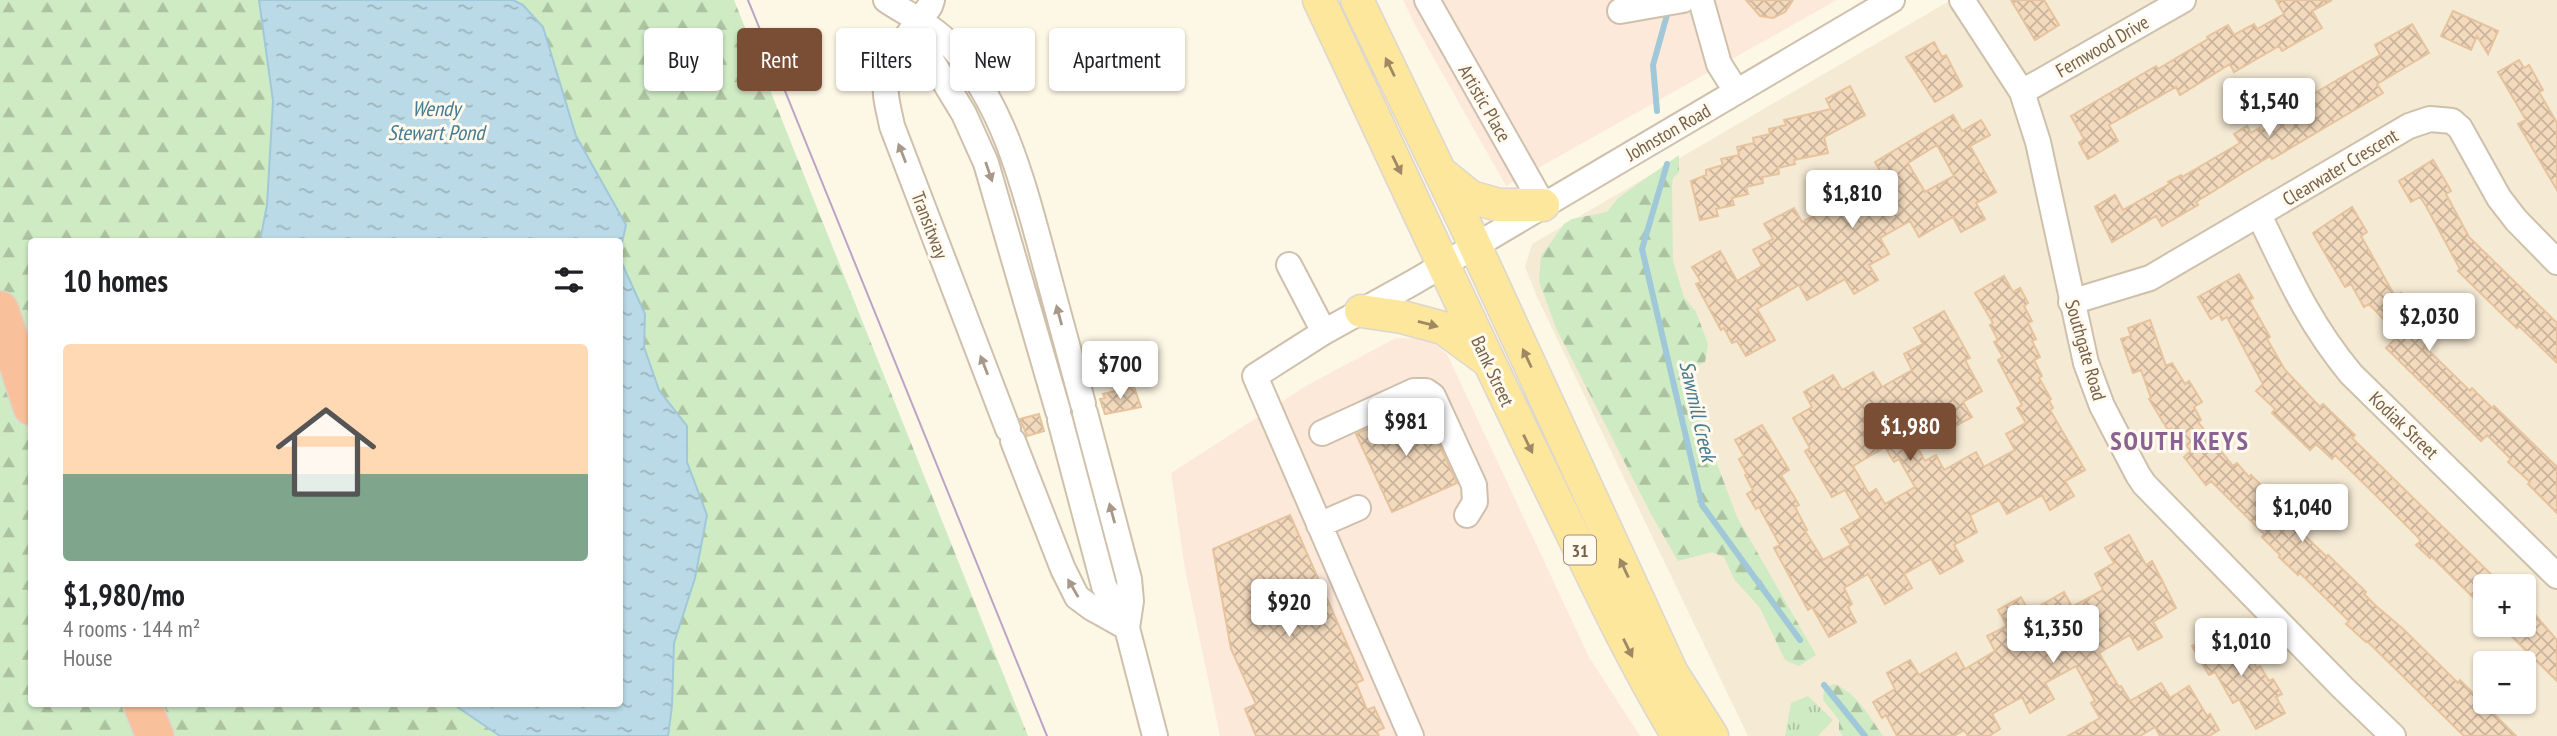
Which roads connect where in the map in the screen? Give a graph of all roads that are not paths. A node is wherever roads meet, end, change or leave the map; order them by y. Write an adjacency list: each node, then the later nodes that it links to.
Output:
1 (886, 0): 11 (street)
2 (932, 0): 11 (street, Transitway)
3 (1319, 0): 19 (main road, Bank Street / 31, one-way to 19)
4 (1357, 0): 14 (main road, Bank Street / 31, one-way to 4)
5 (1427, 0): 15 (street, Artistic Place)
6 (1688, 0): 10 (street); 12 (street)
7 (1962, 0): 13 (street, Southgate Road)
8 (2183, 0): 13 (street, Fernwood Drive)
9 (1880, 3): 12 (street, Johnston Road)
10 (1620, 11)
11 (918, 22): 32 (street, one-way to 32); 32 (street, one-way to 11); 32 (street, Transitway, one-way to 11)
12 (1736, 91): 15 (street, Johnston Road)
13 (2022, 92): 21 (street, Southgate Road)
14 (1441, 173): 15 (main road); 17 (main road, Bank Street / 31)
15 (1543, 205): 17 (street, Johnston Road)
16 (2259, 215): 18 (street, Clearwater Crescent); 21 (street, Clearwater Crescent); 31 (street, Kodiak Street)
17 (1475, 246): 19 (street, Johnston Road); 38 (main road, Bank Street / 31, one-way to 17)
18 (2557, 262)
19 (1445, 264): 23 (street, Johnston Road); 25 (main road, Bank Street / 31)
20 (1290, 265): 24 (street)
21 (2071, 302): 39 (street, Southgate Road)
22 (0, 310): 26 (highway)
23 (1361, 311): 24 (street, Johnston Road); 25 (main road, one-way to 25)
24 (1324, 332): 30 (street, Johnston Road)
25 (1488, 361): 37 (main road, Bank Street / 31, one-way to 37)
26 (28, 395)
27 (1322, 433): 29 (street)
28 (1358, 508): 30 (street)
29 (1467, 515)
30 (1319, 525): 36 (street)
31 (2557, 576)
32 (1127, 628): 35 (street)
33 (143, 707): 34 (highway)
34 (156, 736)
35 (1155, 736)
36 (1411, 736)
37 (1678, 736)
38 (1712, 736)
39 (2393, 736)

